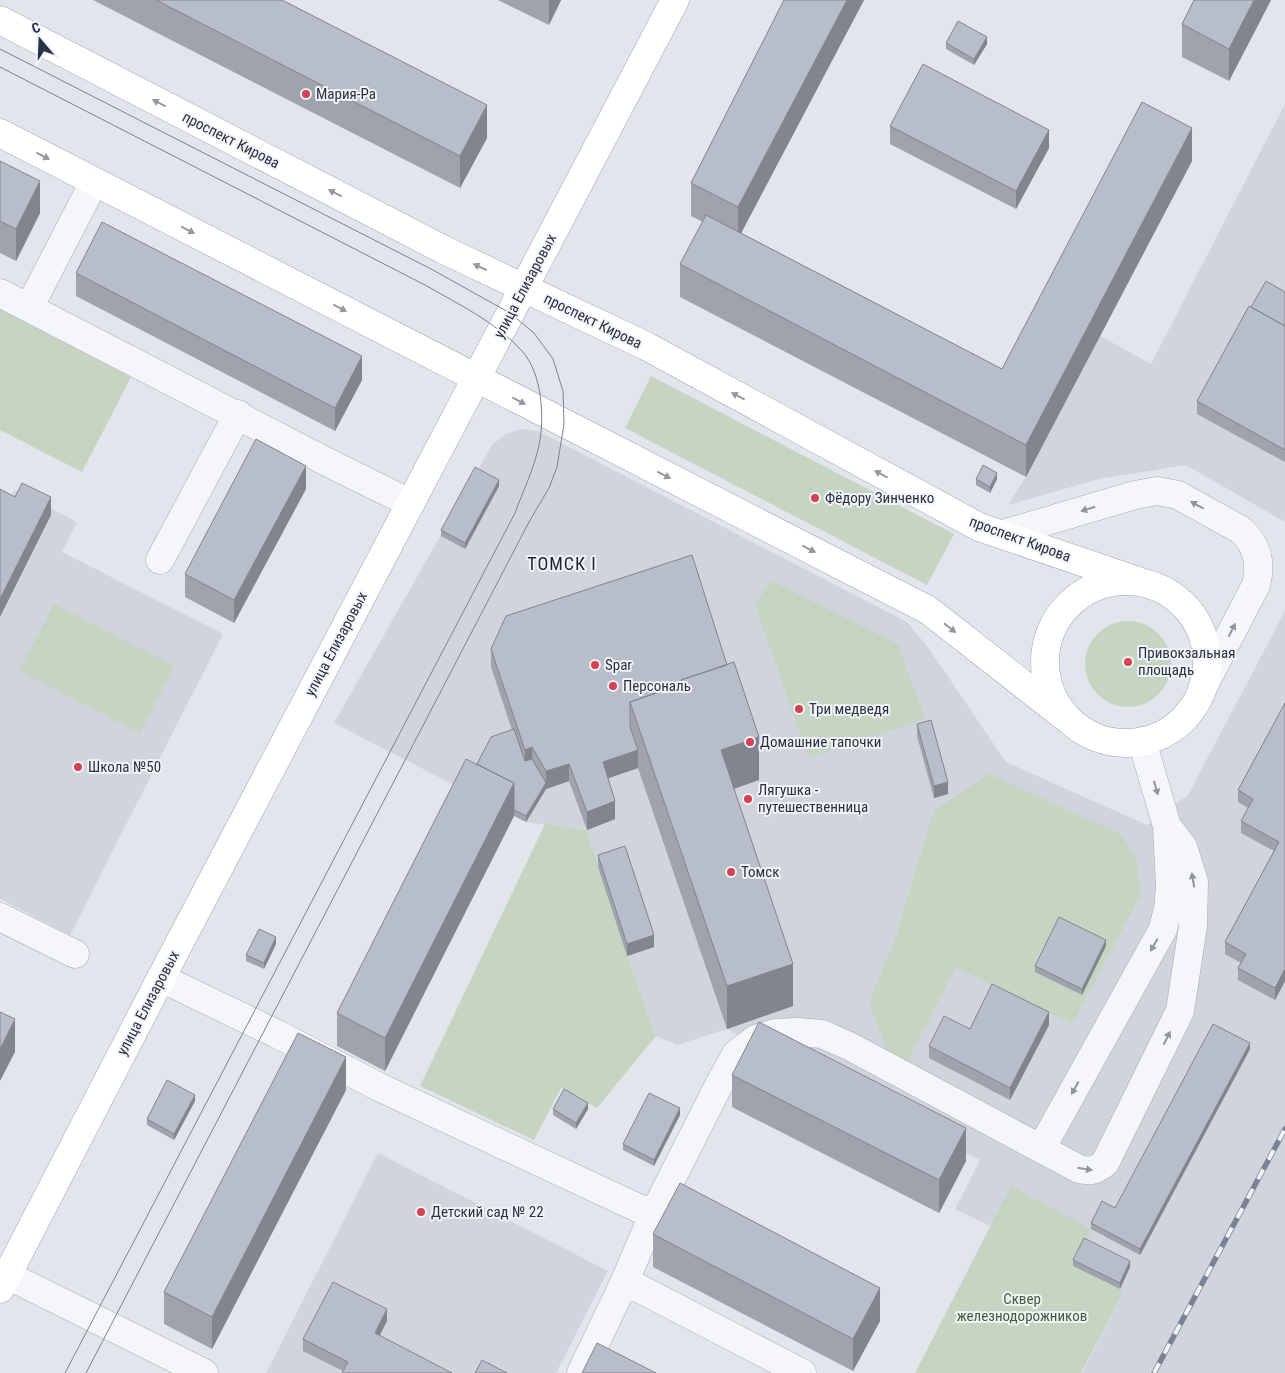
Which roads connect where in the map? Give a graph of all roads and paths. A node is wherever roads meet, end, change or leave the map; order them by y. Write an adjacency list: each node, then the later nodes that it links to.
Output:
1 (675, 0): 5 (main road, улица Елизаровых)
2 (0, 20): 5 (main road, проспект Кирова, one-way to 2)
3 (0, 133): 4 (main road, one-way to 4)
4 (94, 182): 7 (street); 8 (main road, one-way to 8)
5 (524, 287): 8 (main road, улица Елизаровых); 11 (main road, проспект Кирова, one-way to 5)
6 (0, 293): 7 (street)
7 (29, 308): 9 (street)
8 (476, 378): 10 (main road, улица Елизаровых); 15 (main road, one-way to 15)
9 (238, 414): 10 (street); 12 (street)
10 (410, 503): 20 (main road, улица Елизаровых)
11 (1003, 534): 13 (main road, проспект Кирова); 14 (street, one-way to 11)
12 (160, 560)
13 (1138, 581): 14 (main road); 15 (main road)
14 (1202, 689): 16 (main road)
15 (1070, 721): 16 (main road)
16 (1142, 741): 17 (street, one-way to 17)
17 (1166, 826): 21 (street, one-way to 21); 21 (street, one-way to 17)
18 (0, 917): 19 (street)
19 (75, 954)
20 (161, 978): 22 (street); 24 (main road, улица Елизаровых)
21 (1041, 1149): 22 (street)
22 (653, 1215): 23 (street)
23 (625, 1281): 26 (street); 27 (street)
24 (4, 1282): 25 (street)
25 (204, 1373)
26 (581, 1373)
27 (802, 1373)

